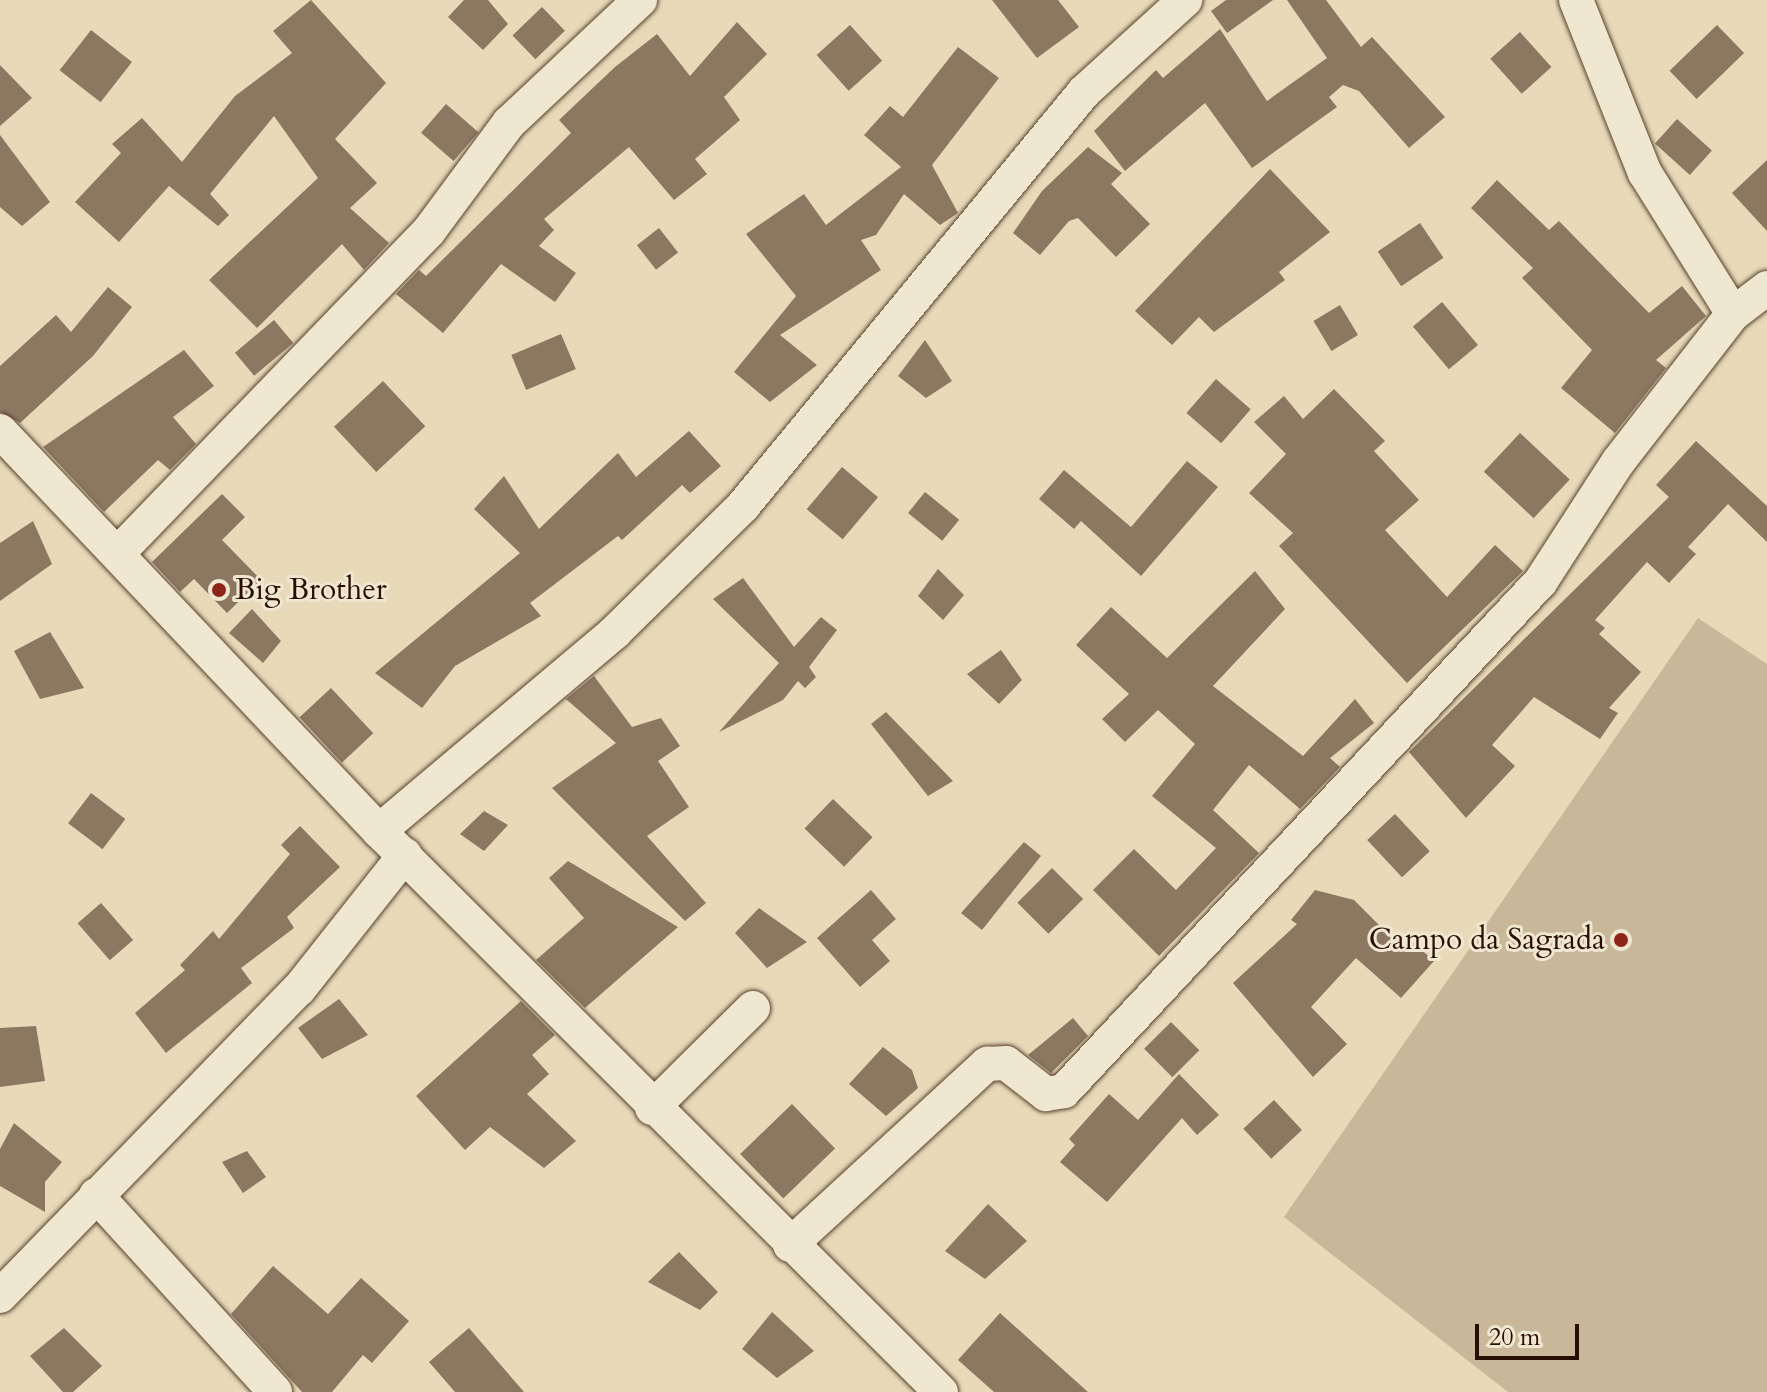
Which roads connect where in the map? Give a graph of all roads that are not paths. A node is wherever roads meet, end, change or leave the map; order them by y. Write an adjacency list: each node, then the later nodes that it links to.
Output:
1 (640, 0): 7 (street)
2 (1185, 0): 8 (street)
3 (1576, 0): 5 (street)
4 (1767, 288): 5 (street)
5 (1733, 314): 13 (street)
6 (0, 431): 7 (street)
7 (120, 551): 8 (street)
8 (379, 831): 9 (street)
9 (405, 855): 11 (street); 12 (street)
10 (753, 1008): 11 (street)
11 (652, 1108): 13 (street)
12 (96, 1195): 14 (street); 15 (street)
13 (790, 1245): 16 (street)
14 (0, 1296)
15 (275, 1392)
16 (941, 1392)

